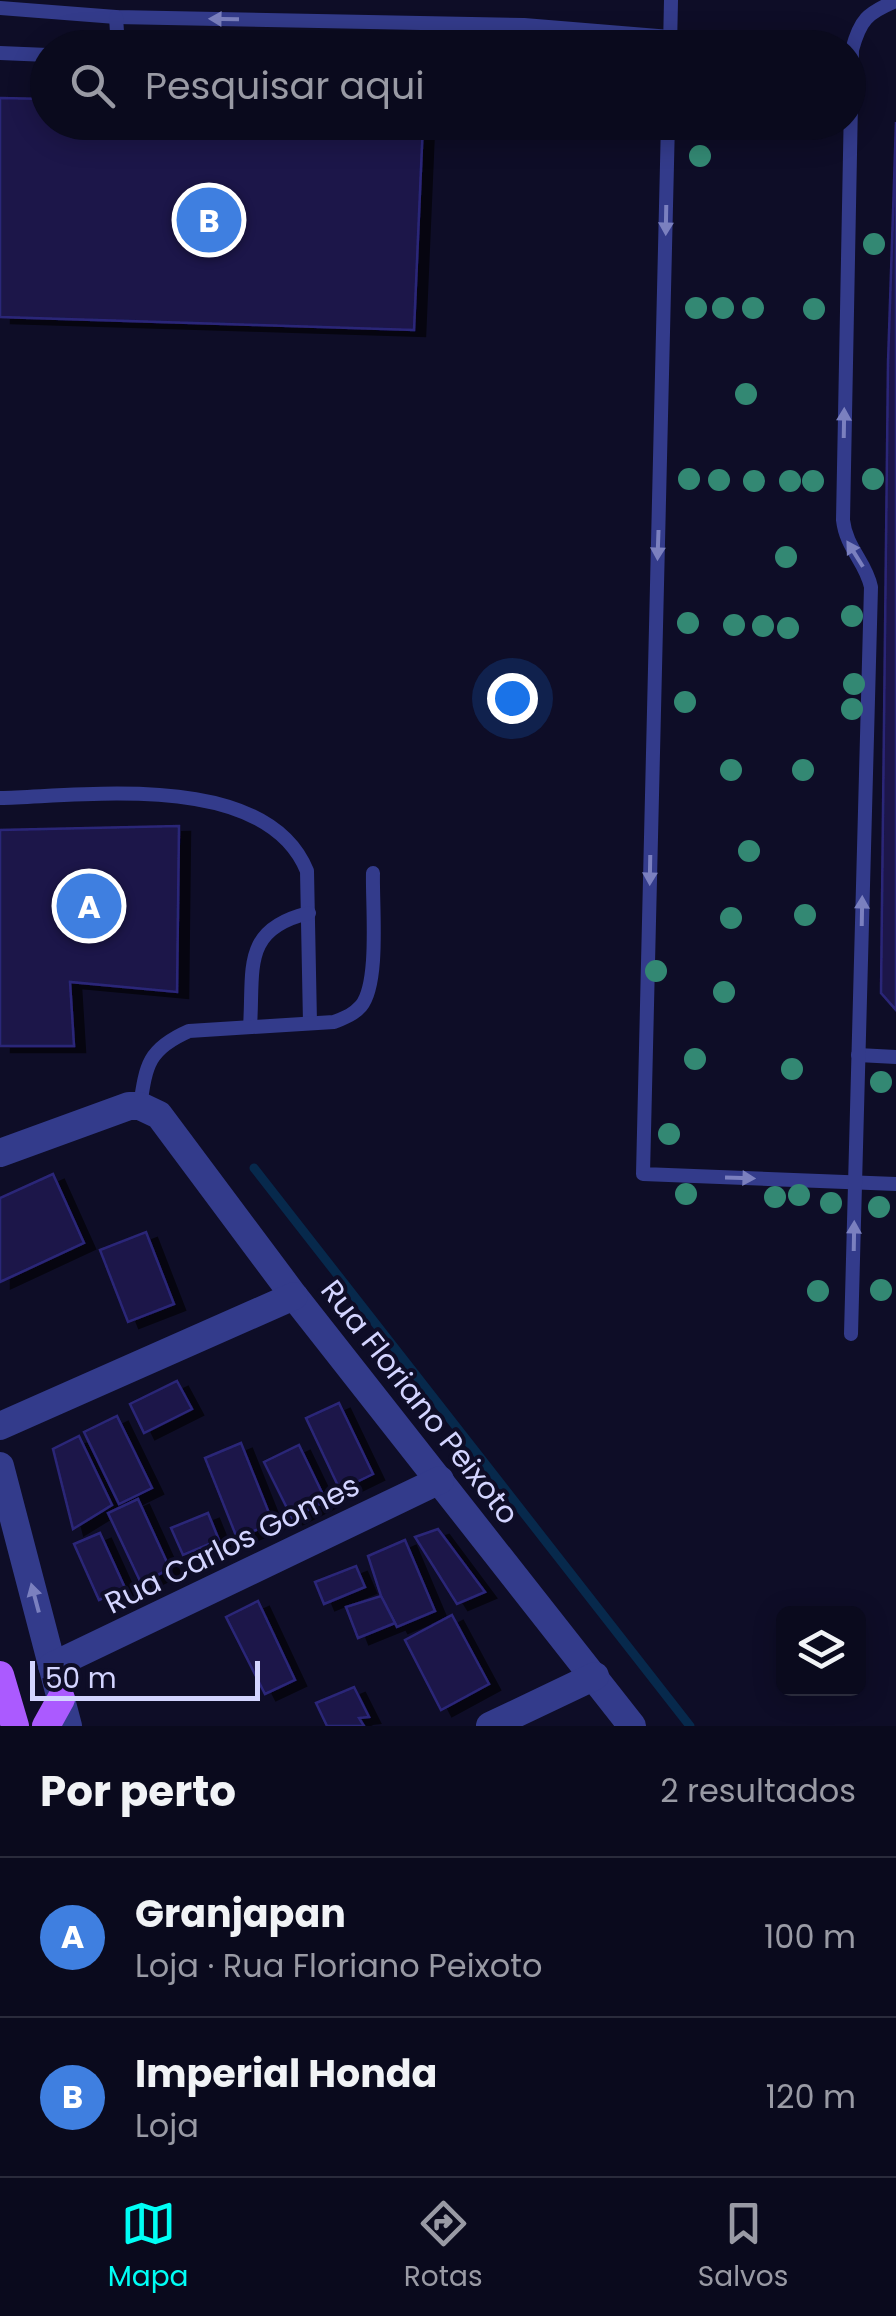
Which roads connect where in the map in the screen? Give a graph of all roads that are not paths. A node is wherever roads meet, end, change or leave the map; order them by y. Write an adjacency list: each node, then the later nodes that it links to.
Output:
1 (671, 0): 7 (lane)
2 (896, 1): 8 (lane, one-way to 2)
3 (0, 8): 4 (lane)
4 (116, 17): 5 (lane); 6 (lane, one-way to 4)
5 (117, 30)
6 (567, 30)
7 (670, 30)
8 (858, 30)
9 (0, 53): 10 (lane)
10 (30, 54)
11 (668, 140): 22 (lane, one-way to 22)
12 (850, 140): 18 (lane, one-way to 12)
13 (0, 798): 15 (lane)
14 (373, 873): 16 (lane)
15 (309, 913): 16 (lane); 17 (lane)
16 (310, 1023): 17 (lane)
17 (250, 1027): 20 (lane)
18 (858, 1055): 19 (lane); 22 (lane)
19 (896, 1056)
20 (150, 1111): 21 (street); 24 (street, Rua Floriano Peixoto)
21 (0, 1153)
22 (855, 1182): 23 (lane); 25 (lane, one-way to 22)
23 (896, 1184)
24 (294, 1296): 26 (street); 28 (street, Rua Floriano Peixoto)
25 (852, 1334)
26 (0, 1426)
27 (0, 1466): 29 (street, one-way to 27)
28 (440, 1480): 29 (street, Rua Carlos Gomes); 31 (street, Rua Floriano Peixoto)
29 (52, 1666): 32 (street)
30 (0, 1675): 33 (main road)
31 (594, 1676): 35 (street); 36 (street, Rua Floriano Peixoto)
32 (65, 1712): 34 (main road)
33 (16, 1726)
34 (46, 1726)
35 (490, 1726)
36 (632, 1726)

